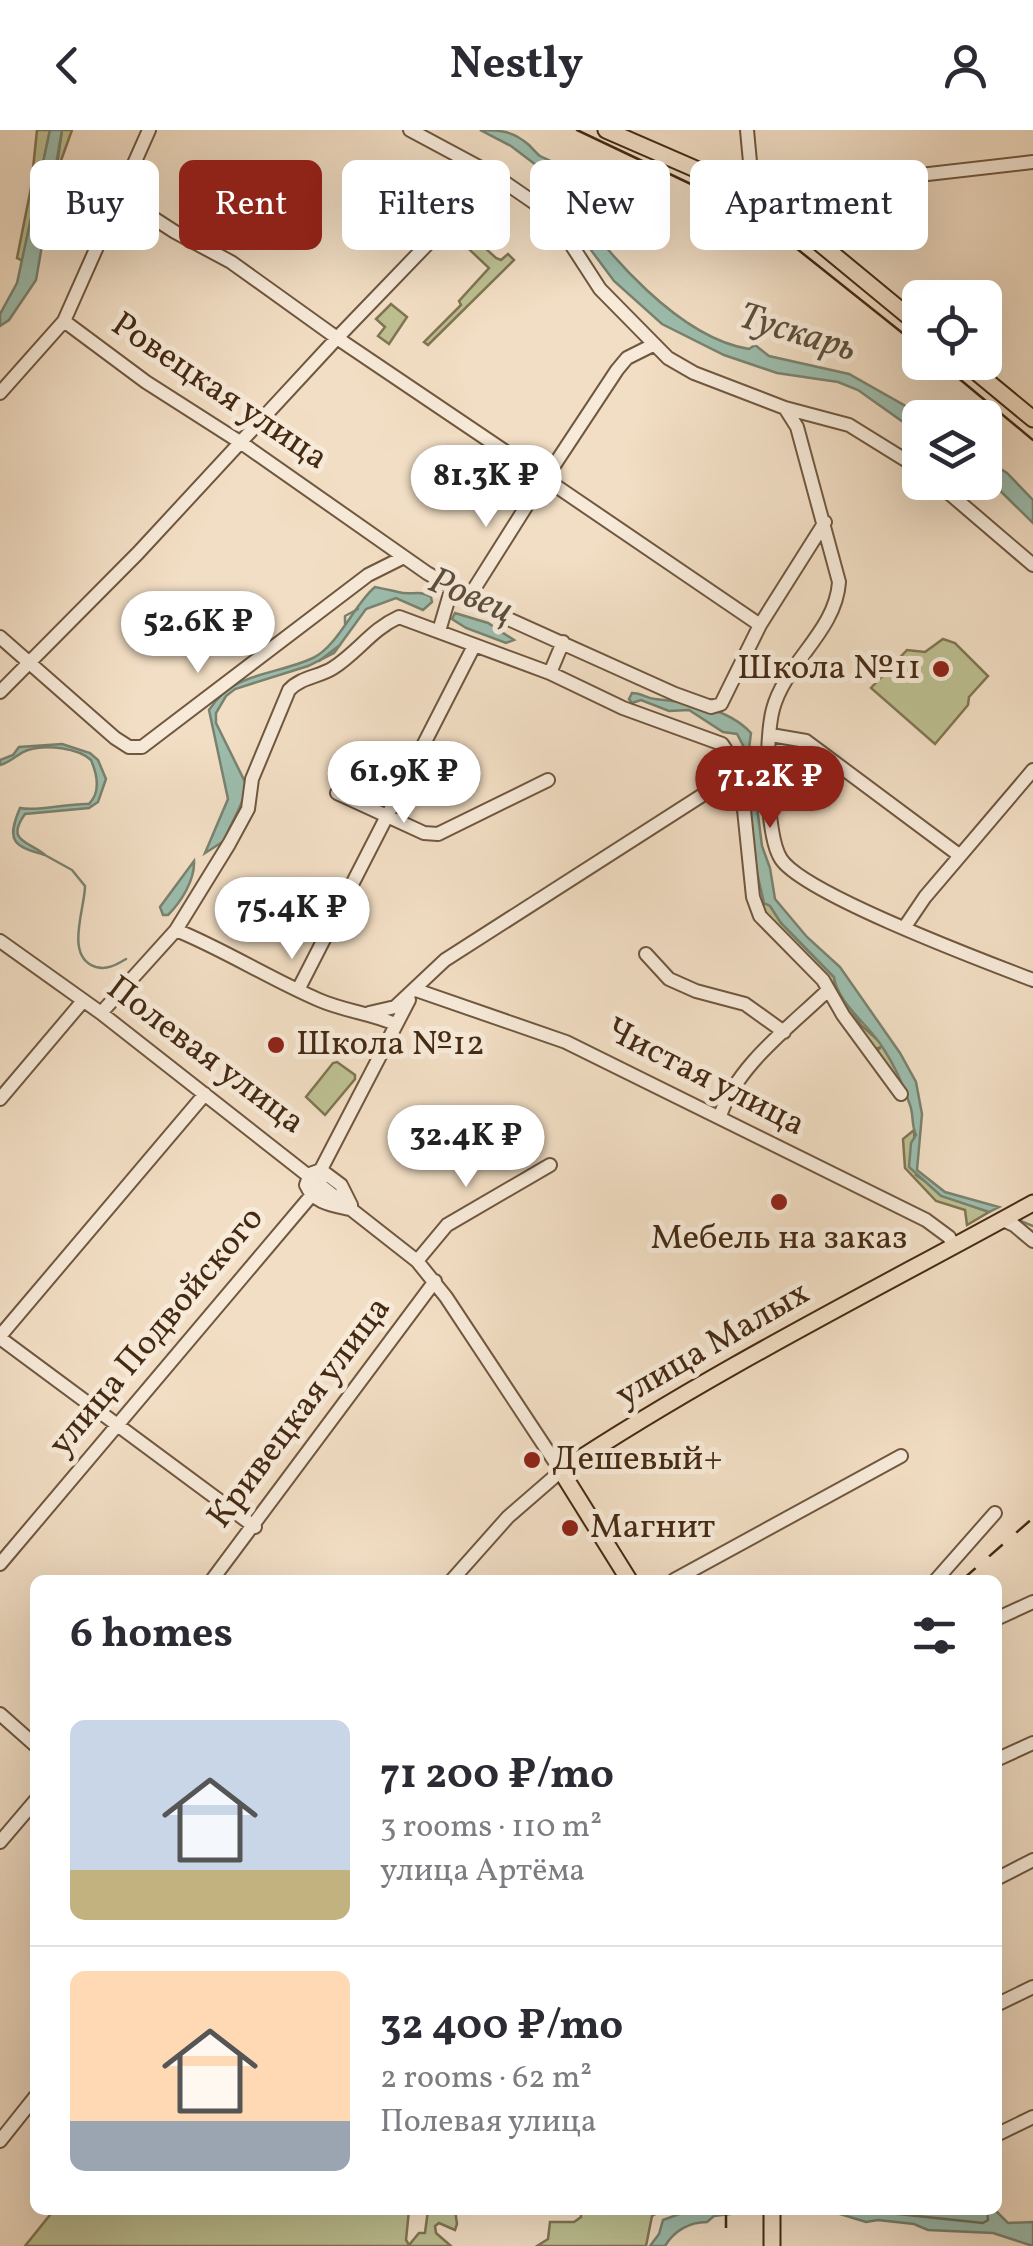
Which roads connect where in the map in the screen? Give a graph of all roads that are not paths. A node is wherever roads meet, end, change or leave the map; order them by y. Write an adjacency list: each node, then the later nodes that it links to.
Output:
1 (149, 130): 5 (street)
2 (410, 130): 6 (street)
3 (606, 130): 9 (main road)
4 (747, 130): 7 (street)
5 (136, 160)
6 (466, 160)
7 (750, 160)
8 (1033, 162): 10 (street)
9 (690, 167)
10 (928, 174)
11 (510, 186): 19 (street)
12 (159, 221): 18 (street)
13 (96, 250): 17 (street)
14 (422, 250): 18 (street)
15 (827, 250): 16 (main road)
16 (902, 311)
17 (64, 320): 21 (street); 24 (street, Ровецкая улица)
18 (337, 338): 24 (street); 26 (street)
19 (653, 345): 22 (street); 26 (street)
20 (985, 380): 23 (main road)
21 (0, 393)
22 (785, 408): 25 (street); 28 (street)
23 (1033, 420)
24 (243, 444): 29 (street, Ровецкая улица); 38 (street)
25 (902, 458)
26 (545, 478): 32 (street); 33 (street)
27 (957, 500): 30 (street)
28 (825, 522): 33 (street); 41 (street)
29 (404, 557): 31 (street, Ровецкая улица); 38 (street)
30 (1033, 565)
31 (452, 587): 32 (street, Ровецкая улица); 34 (street)
32 (470, 597): 36 (street, Ровецкая улица)
33 (760, 625): 36 (street, Ровецкая улица)
34 (439, 631): 37 (street); 50 (street)
35 (0, 636): 38 (street)
36 (563, 642): 39 (street)
37 (474, 646): 39 (street); 47 (street)
38 (31, 663): 40 (street)
39 (550, 673): 43 (street)
40 (0, 692)
41 (772, 735): 42 (street); 48 (street)
42 (767, 768): 43 (street); 49 (street)
43 (740, 770): 55 (street); 56 (street)
44 (1033, 770): 48 (street)
45 (548, 780): 47 (street)
46 (337, 793): 47 (street)
47 (386, 816): 54 (street)
48 (959, 856): 49 (street)
49 (904, 928): 53 (street)
50 (176, 930): 54 (street); 58 (street)
51 (0, 941): 57 (street, Полевая улица)
52 (646, 954): 61 (street)
53 (1033, 980)
54 (298, 990): 59 (street)
55 (416, 990): 59 (street); 60 (street, улица Подвойского); 65 (street, Чистая улица)
56 (828, 990): 61 (street); 63 (street)
57 (82, 1000): 58 (street, Полевая улица); 64 (street)
58 (101, 1013): 62 (street, Полевая улица)
59 (369, 1013): 60 (street)
60 (395, 1024): 67 (street, улица Подвойского)
61 (784, 1032): 65 (street)
62 (205, 1094): 67 (street, Полевая улица); 75 (street)
63 (901, 1094)
64 (0, 1100)
65 (720, 1116): 72 (street, Чистая улица)
66 (550, 1166): 73 (street)
67 (316, 1181): 69 (street); 69 (street); 76 (street, улица Подвойского)
68 (1030, 1204): 70 (main road, улица Малых)
69 (355, 1211): 73 (street)
70 (1003, 1220): 71 (street); 72 (main road, улица Малых)
71 (1033, 1242)
72 (954, 1246): 78 (main road, улица Малых)
73 (417, 1261): 74 (street)
74 (435, 1281): 78 (street); 80 (street, Кривецкая улица)
75 (0, 1337): 76 (street)
76 (118, 1424): 80 (street); 81 (street, улица Подвойского)
77 (902, 1456): 85 (street)
78 (561, 1471): 83 (street, улица Малых); 84 (main road)
79 (995, 1513): 86 (street)
80 (255, 1527): 82 (street, Кривецкая улица)
81 (0, 1564)
82 (216, 1575)
83 (457, 1575)
84 (626, 1575)
85 (683, 1575)
86 (940, 1575)
87 (1033, 1602): 88 (street)
88 (1002, 1616)
89 (0, 1714): 90 (street)
90 (30, 1741)
91 (1033, 1743): 92 (street)
92 (1002, 1758)
93 (30, 1806): 94 (street)
94 (0, 1842)
95 (1033, 1860): 96 (street)
96 (1002, 1876)
97 (1033, 1987): 98 (street)
98 (1002, 2002)
99 (30, 2103): 102 (street)
100 (1033, 2117): 101 (street)
101 (1002, 2132)
102 (0, 2141)
103 (772, 2215): 104 (main road)
104 (772, 2246)

